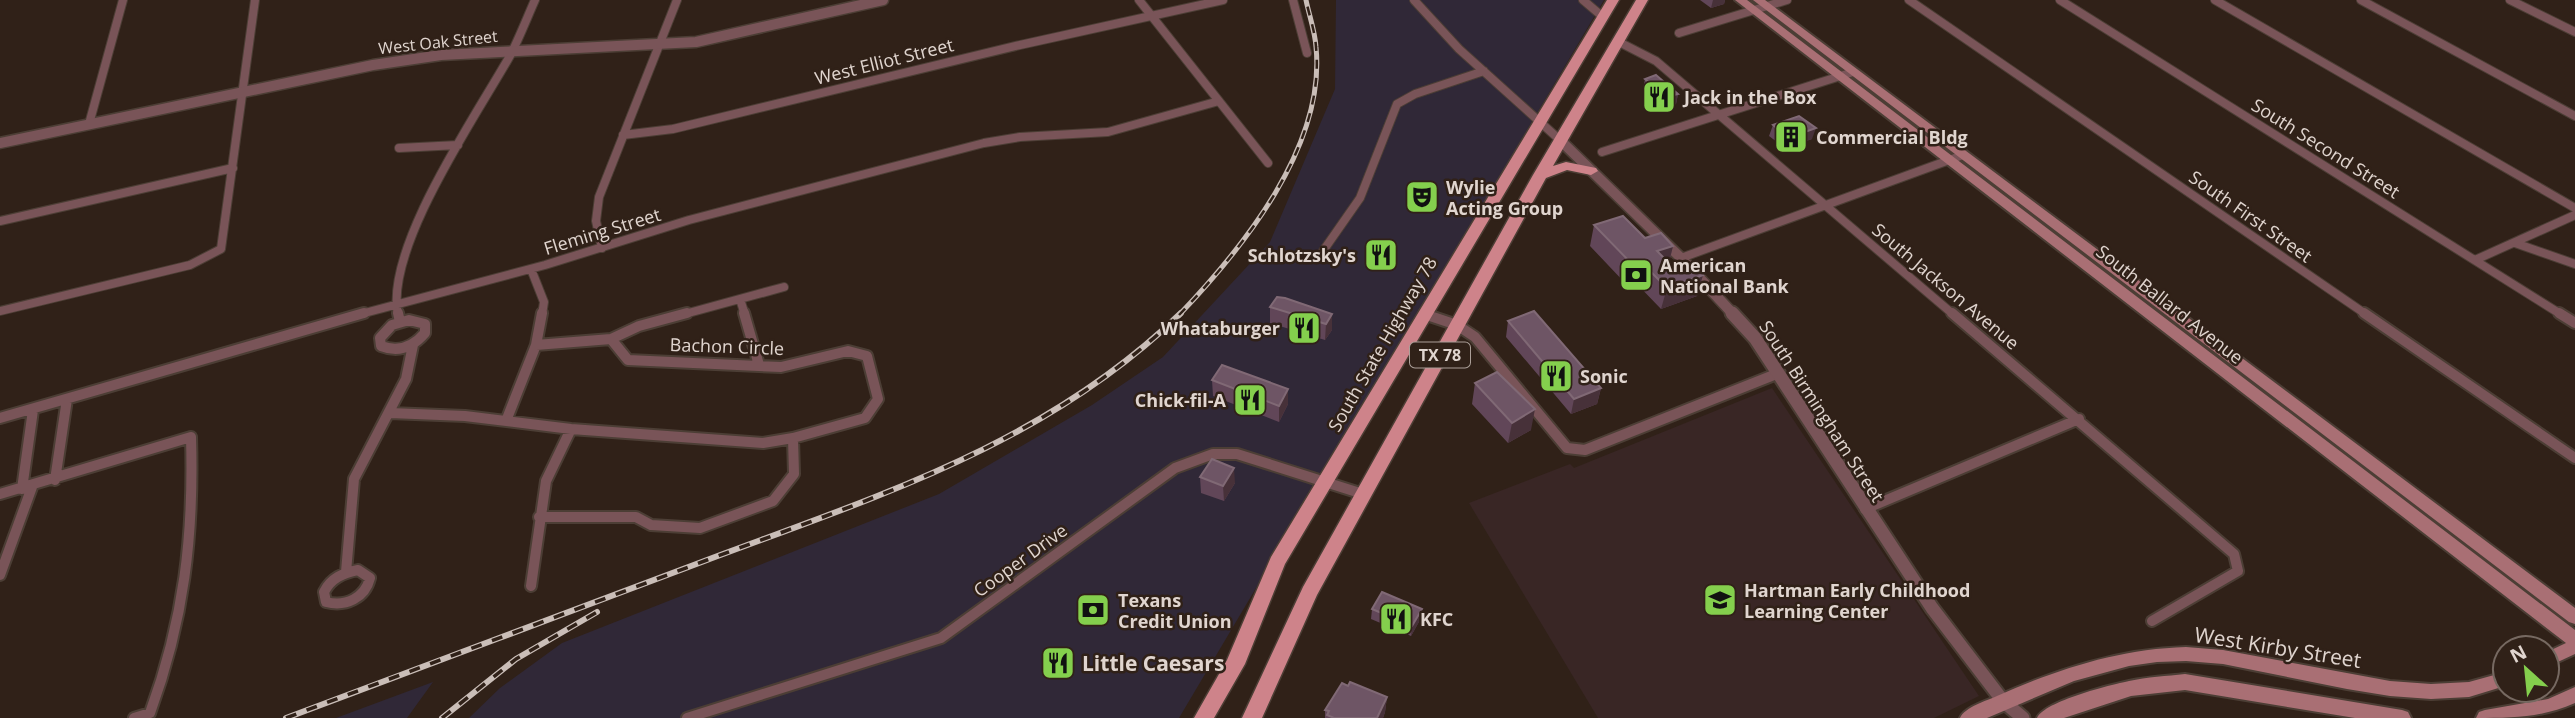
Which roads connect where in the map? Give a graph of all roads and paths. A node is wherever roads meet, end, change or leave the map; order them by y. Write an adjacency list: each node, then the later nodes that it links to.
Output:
1 (123, 0): 36 (street)
2 (255, 0): 31 (street)
3 (535, 0): 27 (street)
4 (677, 0): 26 (street)
5 (883, 0): 26 (street, West Oak Street)
6 (1139, 0): 22 (street)
7 (1223, 0): 22 (street, West Elliot Street)
8 (1293, 0): 28 (street)
9 (1414, 0): 29 (street, South Birmingham Street)
10 (1583, 0): 21 (street)
11 (1613, 0): 21 (main road, South State Highway 78 / TX 78)
12 (1642, 0): 25 (main road, TX 78)
13 (1740, 0): 20 (main road, South Ballard Avenue)
14 (1787, 0): 20 (street)
15 (1909, 0): 82 (street, South First Street)
16 (2060, 0): 56 (street, South Second Street)
17 (2215, 0): 49 (street)
18 (2361, 0): 34 (street)
19 (2510, 0): 23 (street)
20 (1760, 5): 24 (street); 30 (main road, South Ballard Avenue)
21 (1603, 17): 35 (main road, South State Highway 78 / TX 78)
22 (1152, 18): 32 (street); 37 (street, West Elliot Street)
23 (2575, 32)
24 (1679, 33)
25 (1617, 41): 33 (street, South Jackson Avenue); 38 (main road, TX 78)
26 (660, 43): 27 (street, West Oak Street); 37 (street)
27 (512, 51): 31 (street, West Oak Street); 40 (street)
28 (1307, 54)
29 (1484, 71): 35 (street, South Birmingham Street); 54 (street)
30 (1846, 74): 33 (street); 43 (main road, South Ballard Avenue)
31 (242, 92): 36 (street, West Oak Street); 45 (street)
32 (1219, 101): 44 (street); 53 (street, Fleming Street)
33 (1718, 115): 42 (street); 48 (street, South Jackson Avenue)
34 (2575, 116)
35 (1539, 120): 38 (street, South Birmingham Street); 63 (main road, South State Highway 78 / TX 78)
36 (89, 124): 39 (street, West Oak Street)
37 (623, 135): 53 (street)
38 (1560, 140): 46 (street, South Birmingham Street); 47 (main road, TX 78)
39 (0, 143)
40 (458, 145): 41 (street); 61 (street)
41 (399, 148)
42 (1602, 152)
43 (1956, 157): 48 (street); 64 (main road, South Ballard Avenue); 67 (main road, South Ballard Avenue)
44 (1268, 163)
45 (233, 168): 51 (street); 62 (street)
46 (1591, 171): 47 (main road); 55 (street, South Birmingham Street)
47 (1540, 175): 68 (main road, TX 78)
48 (1827, 205): 55 (street); 78 (street, South Jackson Avenue)
49 (2575, 208)
50 (2575, 215): 52 (street)
51 (0, 221)
52 (2515, 243): 56 (street); 57 (street)
53 (602, 248): 58 (street, Fleming Street)
54 (1322, 251)
55 (1681, 258): 73 (street, South Birmingham Street)
56 (2475, 260): 66 (street, South Second Street)
57 (2575, 264)
58 (531, 269): 61 (street, Fleming Street); 71 (street)
59 (784, 287): 60 (street)
60 (740, 299): 69 (street); 72 (street)
61 (396, 304): 65 (street); 74 (street, Fleming Street)
62 (0, 311)
63 (1424, 314): 68 (street); 84 (main road, South State Highway 78 / TX 78)
64 (2180, 318): 67 (main road); 94 (main road, South Ballard Avenue)
65 (400, 322): 70 (street); 70 (street)
66 (2575, 323)
67 (2165, 324): 96 (main road, South Ballard Avenue)
68 (1457, 325): 73 (street); 87 (main road, TX 78)
69 (611, 339): 71 (street); 72 (street, Bachon Circle)
70 (413, 345): 76 (street)
71 (536, 345): 79 (street)
72 (759, 365): 81 (street, Bachon Circle)
73 (1779, 373): 88 (street, South Birmingham Street)
74 (67, 399): 75 (street, Fleming Street); 83 (street)
75 (33, 410): 77 (street, Fleming Street); 85 (street)
76 (390, 413): 79 (street, Bachon Circle); 90 (street)
77 (0, 418)
78 (2078, 419): 88 (street); 91 (street, South Jackson Avenue)
79 (506, 421): 80 (street, Bachon Circle)
80 (571, 429): 81 (street, Bachon Circle); 89 (street)
81 (793, 438): 89 (street)
82 (2575, 458)
83 (55, 480): 85 (street); 100 (street)
84 (1325, 481): 87 (street, Cooper Drive); 101 (street, Cooper Drive); 102 (main road, South State Highway 78 / TX 78)
85 (27, 488): 86 (street); 92 (street)
86 (0, 494)
87 (1363, 494): 103 (main road, TX 78)
88 (1865, 509): 99 (street, South Birmingham Street)
89 (539, 517): 93 (street)
90 (346, 572)
91 (2238, 572): 95 (street, West Kirby Street)
92 (0, 575)
93 (531, 586)
94 (2575, 617)
95 (2152, 621)
96 (2575, 640)
97 (2491, 682): 99 (main road, West Kirby Street)
98 (2575, 695): 108 (main road)
99 (2003, 701): 104 (main road, West Kirby Street); 105 (street, South Birmingham Street)
100 (134, 718)
101 (687, 718)
102 (1205, 718)
103 (1252, 718)
104 (1969, 718)
105 (2023, 718)
106 (2046, 718): 107 (main road)
107 (2402, 718)
108 (2484, 718)

